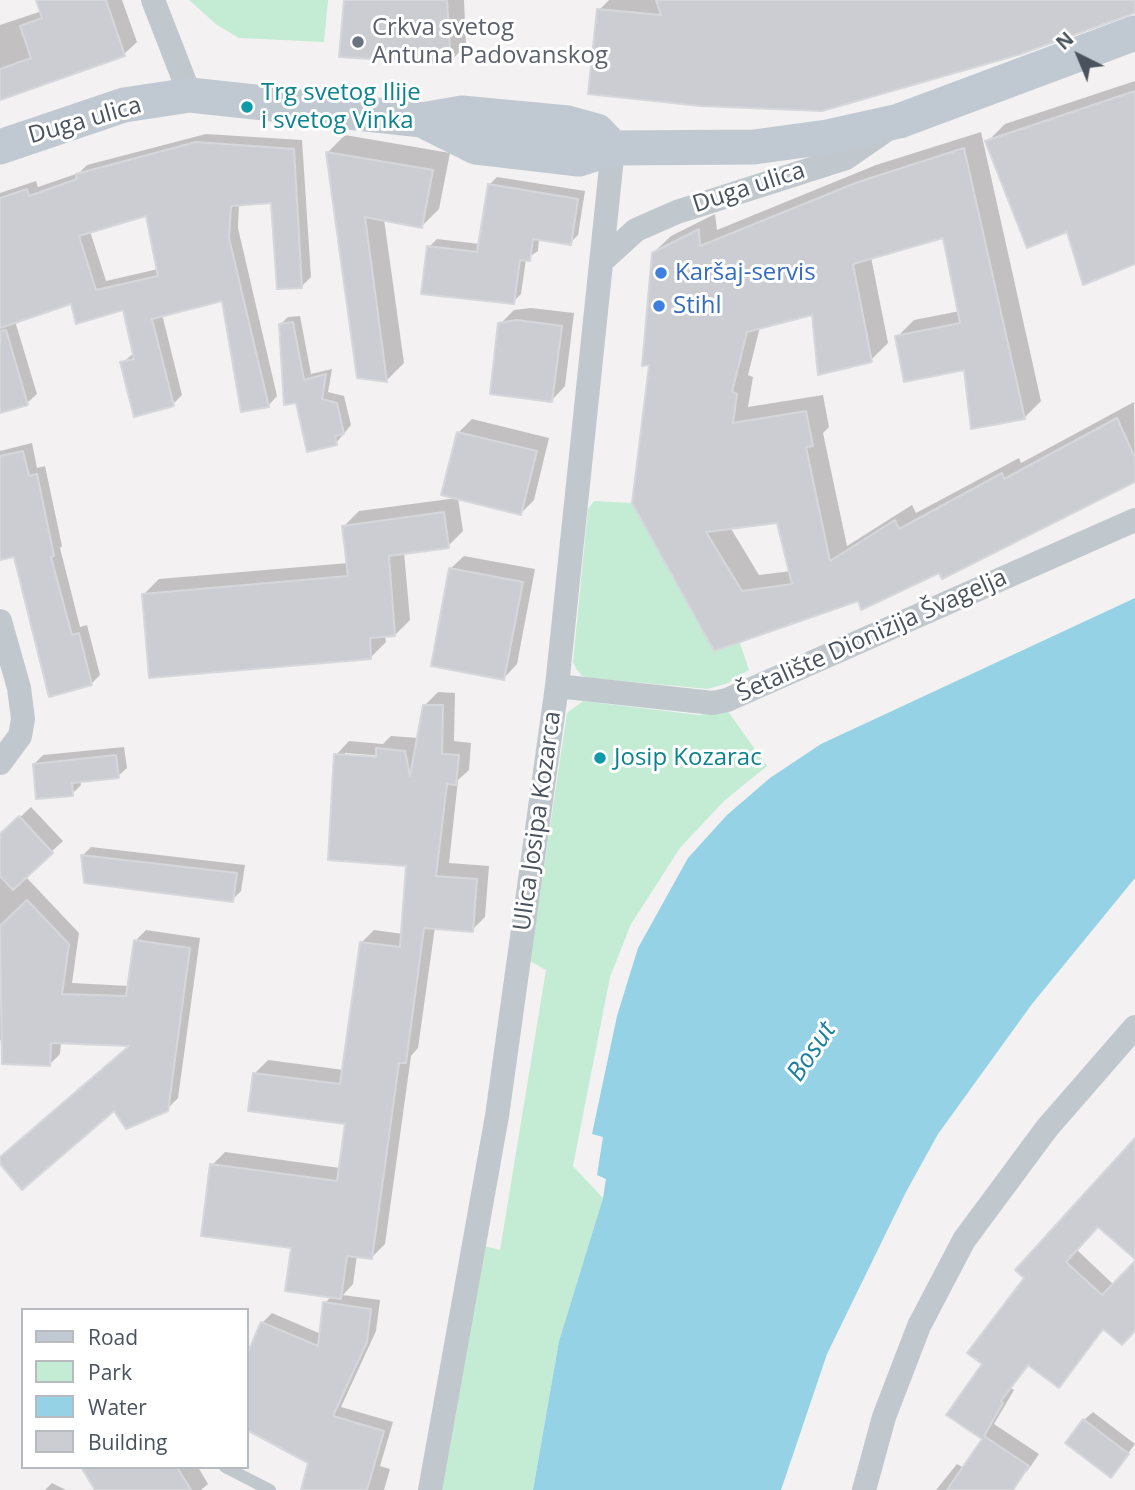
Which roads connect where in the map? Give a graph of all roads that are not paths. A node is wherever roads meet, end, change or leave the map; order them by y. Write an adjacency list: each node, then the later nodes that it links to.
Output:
1 (153, 0): 3 (street)
2 (1135, 33): 4 (main road, Duga ulica)
3 (190, 95): 5 (main road, Duga ulica); 6 (main road, Duga ulica)
4 (899, 121): 6 (main road, Duga ulica); 7 (street, Duga ulica)
5 (0, 147)
6 (613, 148): 7 (street, Ulica Josipa Kozarca)
7 (603, 260): 10 (street, Ulica Josipa Kozarca)
8 (1135, 520): 10 (street, Šetalište Dionizija Švagelja)
9 (0, 621): 11 (street)
10 (557, 686): 15 (street, Ulica Josipa Kozarca)
11 (0, 764)
12 (1135, 1027): 16 (street)
13 (229, 1469): 14 (lane)
14 (270, 1490)
15 (430, 1490)
16 (864, 1490)

